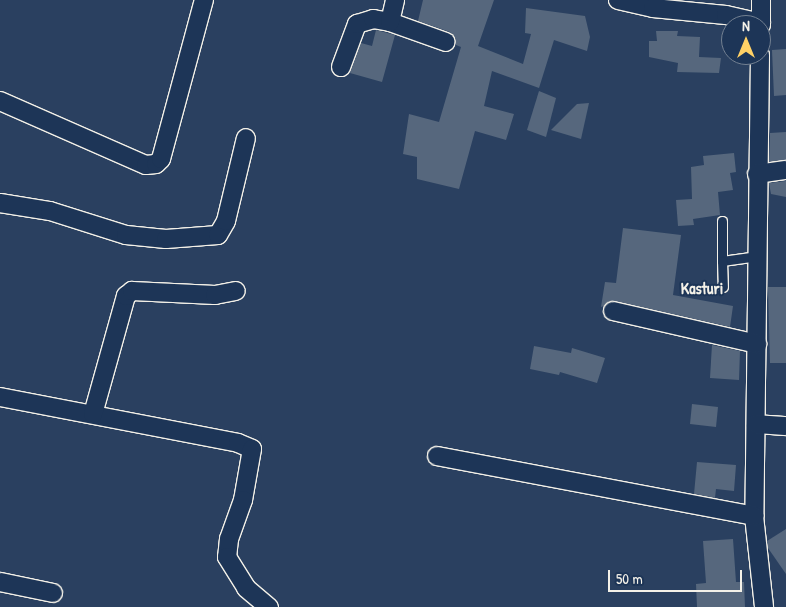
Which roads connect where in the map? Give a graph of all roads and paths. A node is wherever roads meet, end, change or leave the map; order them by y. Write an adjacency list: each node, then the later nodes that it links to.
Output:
1 (204, 0): 11 (street)
2 (395, 0): 7 (street)
3 (618, 0): 5 (street)
4 (761, 0): 6 (street)
5 (726, 15)
6 (761, 15)
7 (390, 22): 8 (street); 10 (street)
8 (446, 42)
9 (760, 65): 14 (street)
10 (342, 68)
11 (0, 101)
12 (246, 138): 15 (street)
13 (786, 170): 14 (street)
14 (758, 174): 17 (street)
15 (0, 203)
16 (722, 221): 18 (lane)
17 (758, 256): 18 (lane); 22 (street)
18 (722, 261): 19 (lane)
19 (723, 287)
20 (236, 291): 24 (street)
21 (613, 311): 22 (street)
22 (758, 344): 25 (street)
23 (0, 397): 24 (street)
24 (94, 414): 31 (street)
25 (756, 424): 26 (street); 28 (street)
26 (786, 426)
27 (437, 456): 28 (street)
28 (754, 516): 32 (street)
29 (0, 582): 30 (street)
30 (53, 592)
31 (269, 607)
32 (764, 607)

